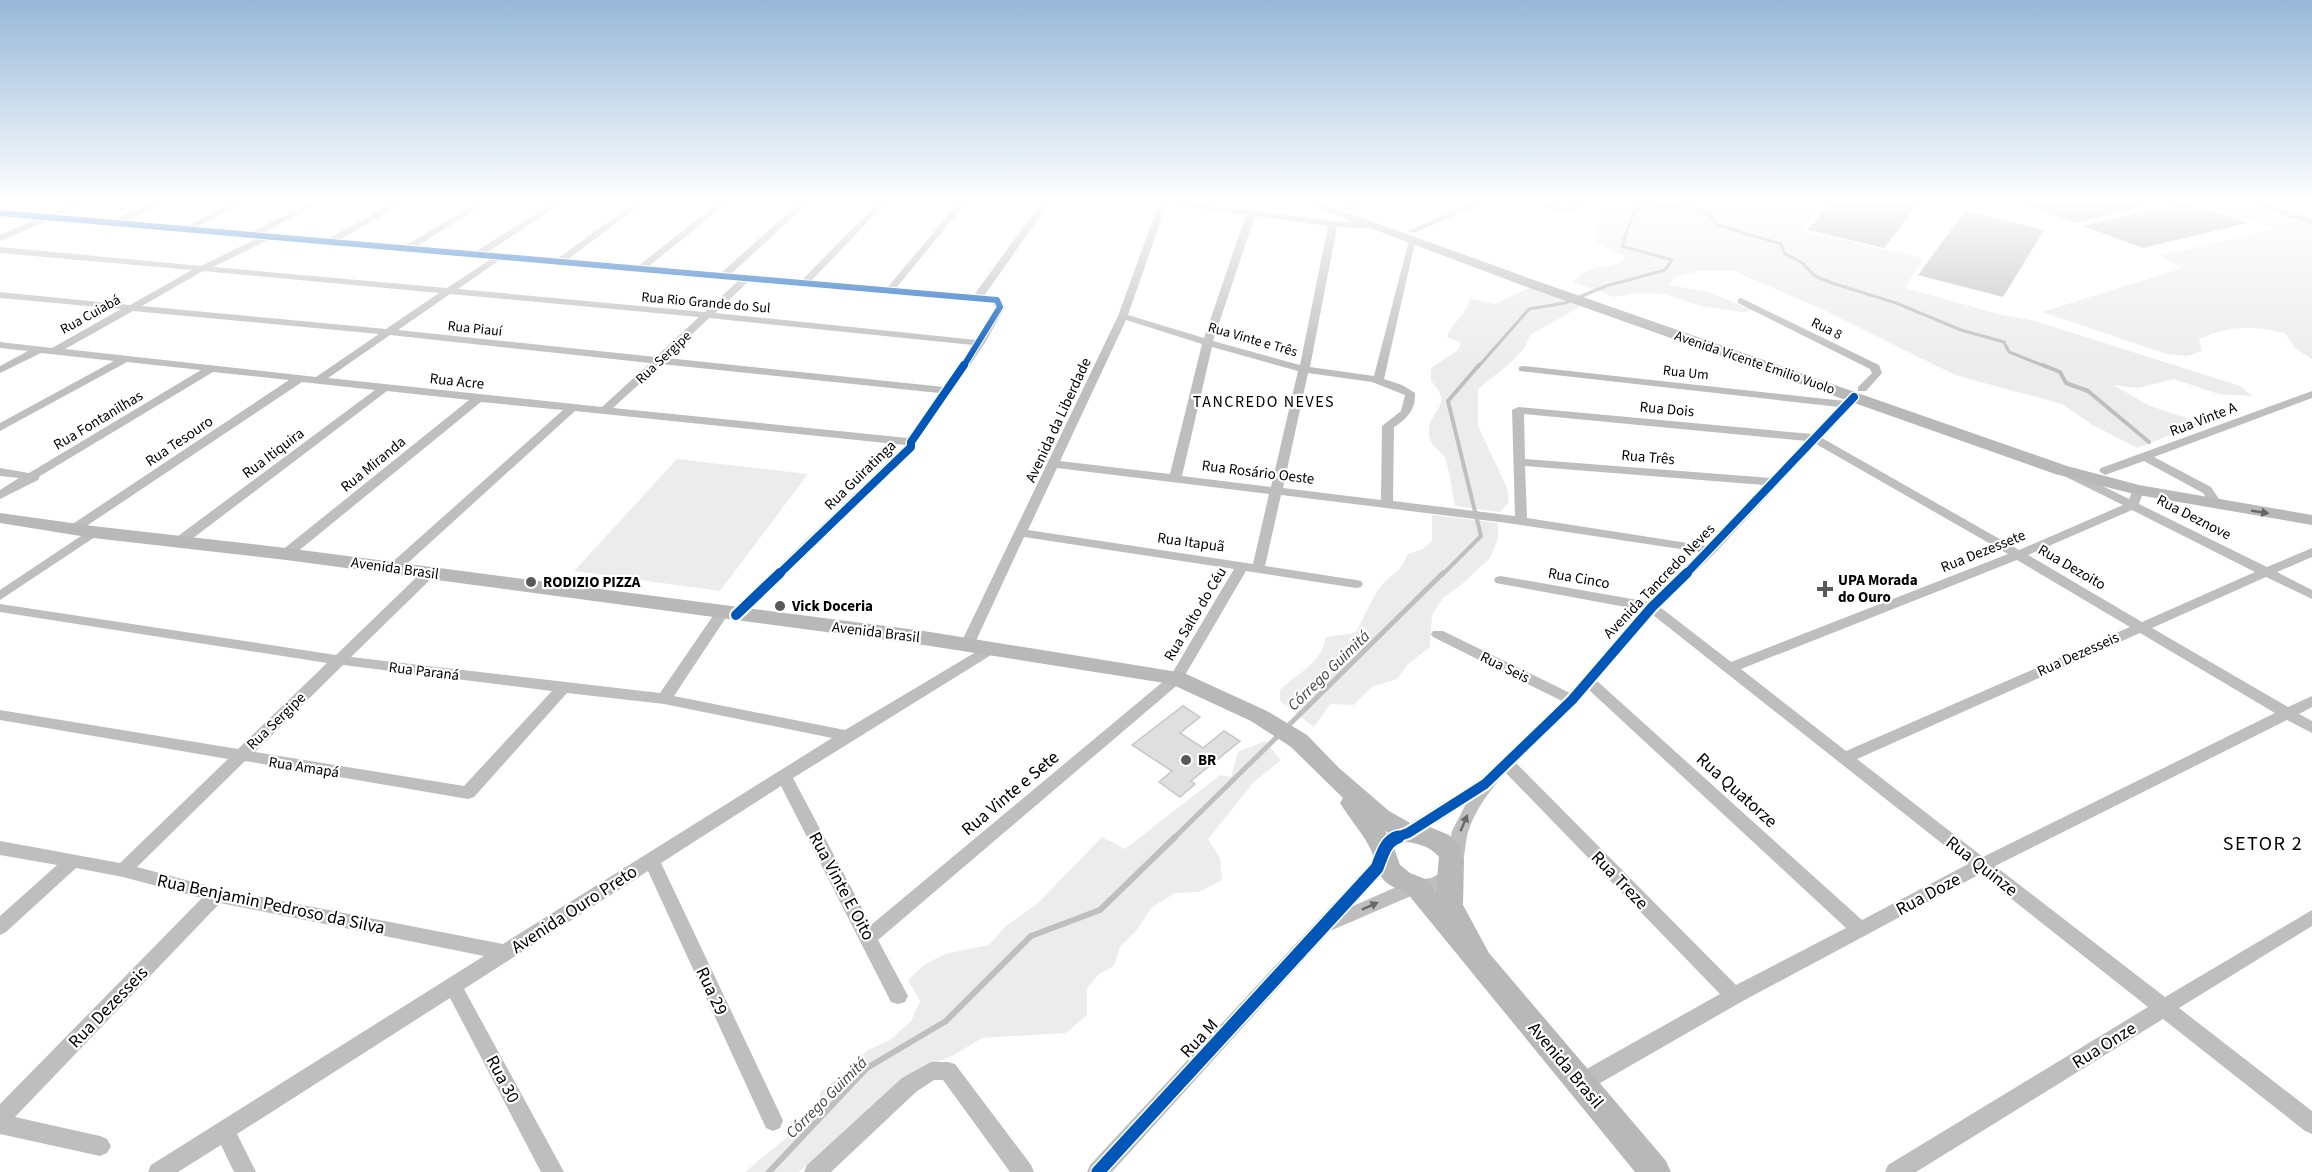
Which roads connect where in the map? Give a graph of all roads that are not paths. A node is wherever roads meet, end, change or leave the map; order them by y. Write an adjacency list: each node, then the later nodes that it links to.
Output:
1 (77, 258): 18 (street, Rua Rio Grande do Sul)
2 (226, 258): 18 (street, Rua Cuiabá)
3 (498, 258): 23 (street)
4 (510, 258): 16 (street)
5 (565, 258): 16 (street)
6 (654, 258): 17 (street)
7 (743, 258): 19 (street)
8 (829, 258): 21 (street)
9 (917, 258): 22 (street)
10 (1006, 258): 25 (street)
11 (1144, 258): 29 (street, Avenida da Liberdade)
12 (1236, 258): 31 (street)
13 (1326, 258): 39 (street)
14 (1407, 258): 44 (street)
15 (1472, 258): 48 (main road, Avenida Vicente Emilio Vuolo)
16 (560, 261): 17 (street)
17 (642, 267): 19 (street)
18 (201, 270): 23 (street, Rua Rio Grande do Sul); 27 (street, Rua Cuiabá)
19 (724, 275): 20 (street)
20 (747, 278): 21 (street); 28 (street, Rua Sergipe)
21 (804, 283): 22 (street)
22 (890, 290): 25 (street)
23 (449, 292): 28 (street, Rua Rio Grande do Sul); 30 (street)
24 (0, 295): 27 (street, Rua Piauí)
25 (978, 297): 32 (street, Rua Guiratinga)
26 (1742, 301): 48 (street, Rua 8)
27 (131, 308): 30 (street, Rua Piauí); 35 (street, Rua Cuiabá)
28 (707, 315): 32 (street, Rua Rio Grande do Sul); 37 (street, Rua Sergipe)
29 (1123, 316): 31 (street, Rua Vinte e Três); 57 (street, Avenida da Liberdade)
30 (387, 332): 37 (street, Rua Piauí); 43 (street)
31 (1208, 342): 39 (street, Rua Vinte e Três); 61 (street)
32 (980, 343): 46 (street, Rua Guiratinga)
33 (0, 345): 34 (street, Rua Acre)
34 (38, 350): 35 (street, Rua Acre); 41 (street)
35 (52, 352): 36 (street, Rua Acre)
36 (123, 360): 38 (street, Rua Acre); 52 (street)
37 (659, 361): 46 (street, Rua Piauí); 51 (street, Rua Sergipe)
38 (212, 368): 42 (street, Rua Acre); 60 (street, Rua Fontanilhas)
39 (1304, 369): 44 (street, Rua Vinte e Três); 63 (street)
40 (1523, 369): 48 (street, Rua Um)
41 (0, 370)
42 (300, 378): 43 (street, Rua Acre); 73 (street, Rua Tesouro)
43 (318, 380): 45 (street, Rua Acre)
44 (1378, 380): 67 (street, Rua Vinte e Três)
45 (384, 388): 49 (street, Rua Acre); 75 (street, Rua Itiquira)
46 (947, 391): 54 (street, Rua Guiratinga)
47 (2312, 394): 55 (street, Rua Vinte A)
48 (1854, 397): 53 (street, Avenida Tancredo Neves); 58 (main road, Avenida Vicente Emilio Vuolo); 66 (main road, Avenida Vicente Emilio Vuolo)
49 (479, 398): 50 (street, Rua Acre); 78 (street, Rua Miranda)
50 (572, 408): 51 (street, Rua Acre); 81 (street)
51 (605, 410): 54 (street, Rua Acre)
52 (0, 428)
53 (1814, 438): 56 (street, Rua Dois); 62 (street, Avenida Tancredo Neves); 79 (street, Rua Dezoito)
54 (911, 442): 91 (street, Rua Guiratinga)
55 (2146, 457): 58 (street, Rua Vinte A); 64 (street)
56 (1520, 462): 62 (street, Rua Três); 72 (street)
57 (1055, 464): 61 (street, Rua Rosário Oeste); 74 (street, Avenida da Liberdade)
58 (2105, 471): 64 (main road, Avenida Vicente Emilio Vuolo)
59 (0, 472): 60 (street)
60 (34, 477): 65 (street, Rua Fontanilhas)
61 (1175, 478): 63 (street, Rua Rosário Oeste)
62 (1773, 482): 76 (street, Avenida Tancredo Neves)
63 (1277, 490): 67 (street, Rua Rosário Oeste); 82 (street)
64 (2207, 490): 68 (street); 69 (main road, Avenida Vicente Emilio Vuolo)
65 (0, 495)
66 (2135, 497): 68 (main road, Avenida Vicente Emilio Vuolo); 79 (street, Rua Dezessete); 83 (street, Rua Deznove)
67 (1387, 505): 72 (street, Rua Rosário Oeste)
68 (2217, 505): 71 (main road, Avenida Vicente Emilio Vuolo, one-way to 71)
69 (2312, 506)
70 (0, 518): 73 (main road, Avenida Brasil)
71 (2312, 520)
72 (1521, 521): 76 (street)
73 (84, 530): 75 (main road, Avenida Brasil); 88 (street, Rua Tesouro)
74 (1021, 533): 80 (street, Rua Itapuã); 94 (street, Avenida da Liberdade)
75 (179, 542): 78 (main road, Avenida Brasil)
76 (1710, 550): 89 (street, Avenida Tancredo Neves)
77 (2312, 552): 83 (street, Rua Dezesseis)
78 (286, 554): 81 (main road, Avenida Brasil)
79 (2018, 555): 92 (street, Rua Dezoito); 97 (street, Rua Dezessete)
80 (1243, 566): 82 (street, Rua Itapuã); 98 (street, Rua Salto do Céu)
81 (394, 568): 84 (main road, Avenida Brasil)
82 (1258, 568): 86 (street, Rua Itapuã)
83 (2266, 572): 87 (street, Rua Deznove); 92 (street, Rua Dezesseis)
84 (429, 573): 91 (main road, Avenida Brasil); 96 (street, Rua Sergipe)
85 (1501, 580): 89 (street, Rua Cinco)
86 (1356, 584)
87 (2312, 595)
88 (0, 596)
89 (1652, 607): 97 (street, Rua Quinze); 99 (street, Avenida Tancredo Neves)
90 (0, 608): 96 (street, Rua Paraná)
91 (729, 614): 94 (main road, Avenida Brasil); 101 (street, Rua Guiratinga)
92 (2141, 627): 104 (street, Rua Dezoito); 109 (street, Rua Dezesseis)
93 (1438, 634): 102 (street, Rua Seis)
94 (968, 645): 95 (main road, Avenida Brasil)
95 (991, 649): 98 (main road, Avenida Brasil); 107 (street, Avenida Ouro Preto)
96 (338, 660): 100 (street, Rua Paraná); 108 (street, Rua Sergipe)
97 (1729, 668): 109 (street, Rua Quinze)
98 (1176, 678): 111 (main road, Avenida Brasil); 128 (street, Rua Vinte e Sete)
99 (1587, 680): 102 (street, Avenida Tancredo Neves); 127 (street, Rua Quatorze)
100 (563, 688): 101 (street, Rua Paraná); 108 (street, Rua Amapá)
101 (664, 699): 107 (street, Rua Paraná)
102 (1572, 700): 110 (street, Avenida Tancredo Neves)
103 (2312, 701): 104 (street, Rua Doze)
104 (2286, 714): 106 (street, Rua Dezoito); 119 (street, Rua Doze)
105 (0, 715): 108 (street, Rua Amapá)
106 (2312, 728)
107 (847, 736): 112 (street, Avenida Ouro Preto)
108 (239, 757): 121 (street, Rua Sergipe)
109 (1844, 758): 119 (street, Rua Quinze)
110 (1507, 764): 113 (street, Avenida Tancredo Neves); 133 (street, Rua Treze)
111 (1331, 774): 114 (main road, Avenida Brasil); 116 (main road, Avenida Brasil)
112 (785, 777): 117 (street, Avenida Ouro Preto); 128 (street, Rua Vinte E Oito)
113 (1485, 784): 114 (street); 120 (street, one-way to 113)
114 (1408, 833): 116 (street); 120 (main road, Avenida Brasil)
115 (0, 848): 118 (street, Rua Benjamin Pedroso da Silva)
116 (1384, 853): 122 (main road, Avenida Brasil); 125 (street, Rua M)
117 (651, 860): 129 (street, Avenida Ouro Preto); 137 (street, Rua 29)
118 (73, 861): 121 (street, Rua Benjamin Pedroso da Silva); 126 (street)
119 (1982, 865): 127 (street, Rua Doze); 134 (street, Rua Quinze)
120 (1453, 866): 122 (street); 130 (main road, Avenida Brasil)
121 (123, 870): 123 (street, Rua Benjamin Pedroso da Silva)
122 (1416, 886): 125 (street, one-way to 122); 130 (main road, Avenida Brasil)
123 (216, 895): 129 (street, Rua Benjamin Pedroso da Silva); 136 (street, Rua Dezesseis)
124 (2312, 916): 134 (street, Rua Onze)
125 (1325, 926): 147 (street, Rua M)
126 (0, 927)
127 (1861, 930): 133 (street, Rua Doze)
128 (869, 937): 132 (street, Rua Vinte E Oito)
129 (507, 953): 131 (street, Avenida Ouro Preto)
130 (1477, 957): 135 (main road, Avenida Brasil)
131 (453, 986): 140 (street, Avenida Ouro Preto); 144 (street, Rua 30)
132 (898, 996)
133 (1734, 996): 135 (street, Rua Doze)
134 (2164, 1008): 139 (street, Rua Quinze); 149 (street, Rua Onze)
135 (1581, 1083): 148 (main road, Avenida Brasil)
136 (0, 1118)
137 (773, 1121)
138 (0, 1124): 141 (street)
139 (2312, 1124)
140 (225, 1131): 142 (street, Avenida Ouro Preto); 143 (street)
141 (100, 1146)
142 (159, 1172)
143 (245, 1172)
144 (553, 1172)
145 (815, 1172): 146 (street)
146 (1023, 1172)
147 (1098, 1172)
148 (1655, 1172)
149 (1896, 1172)

